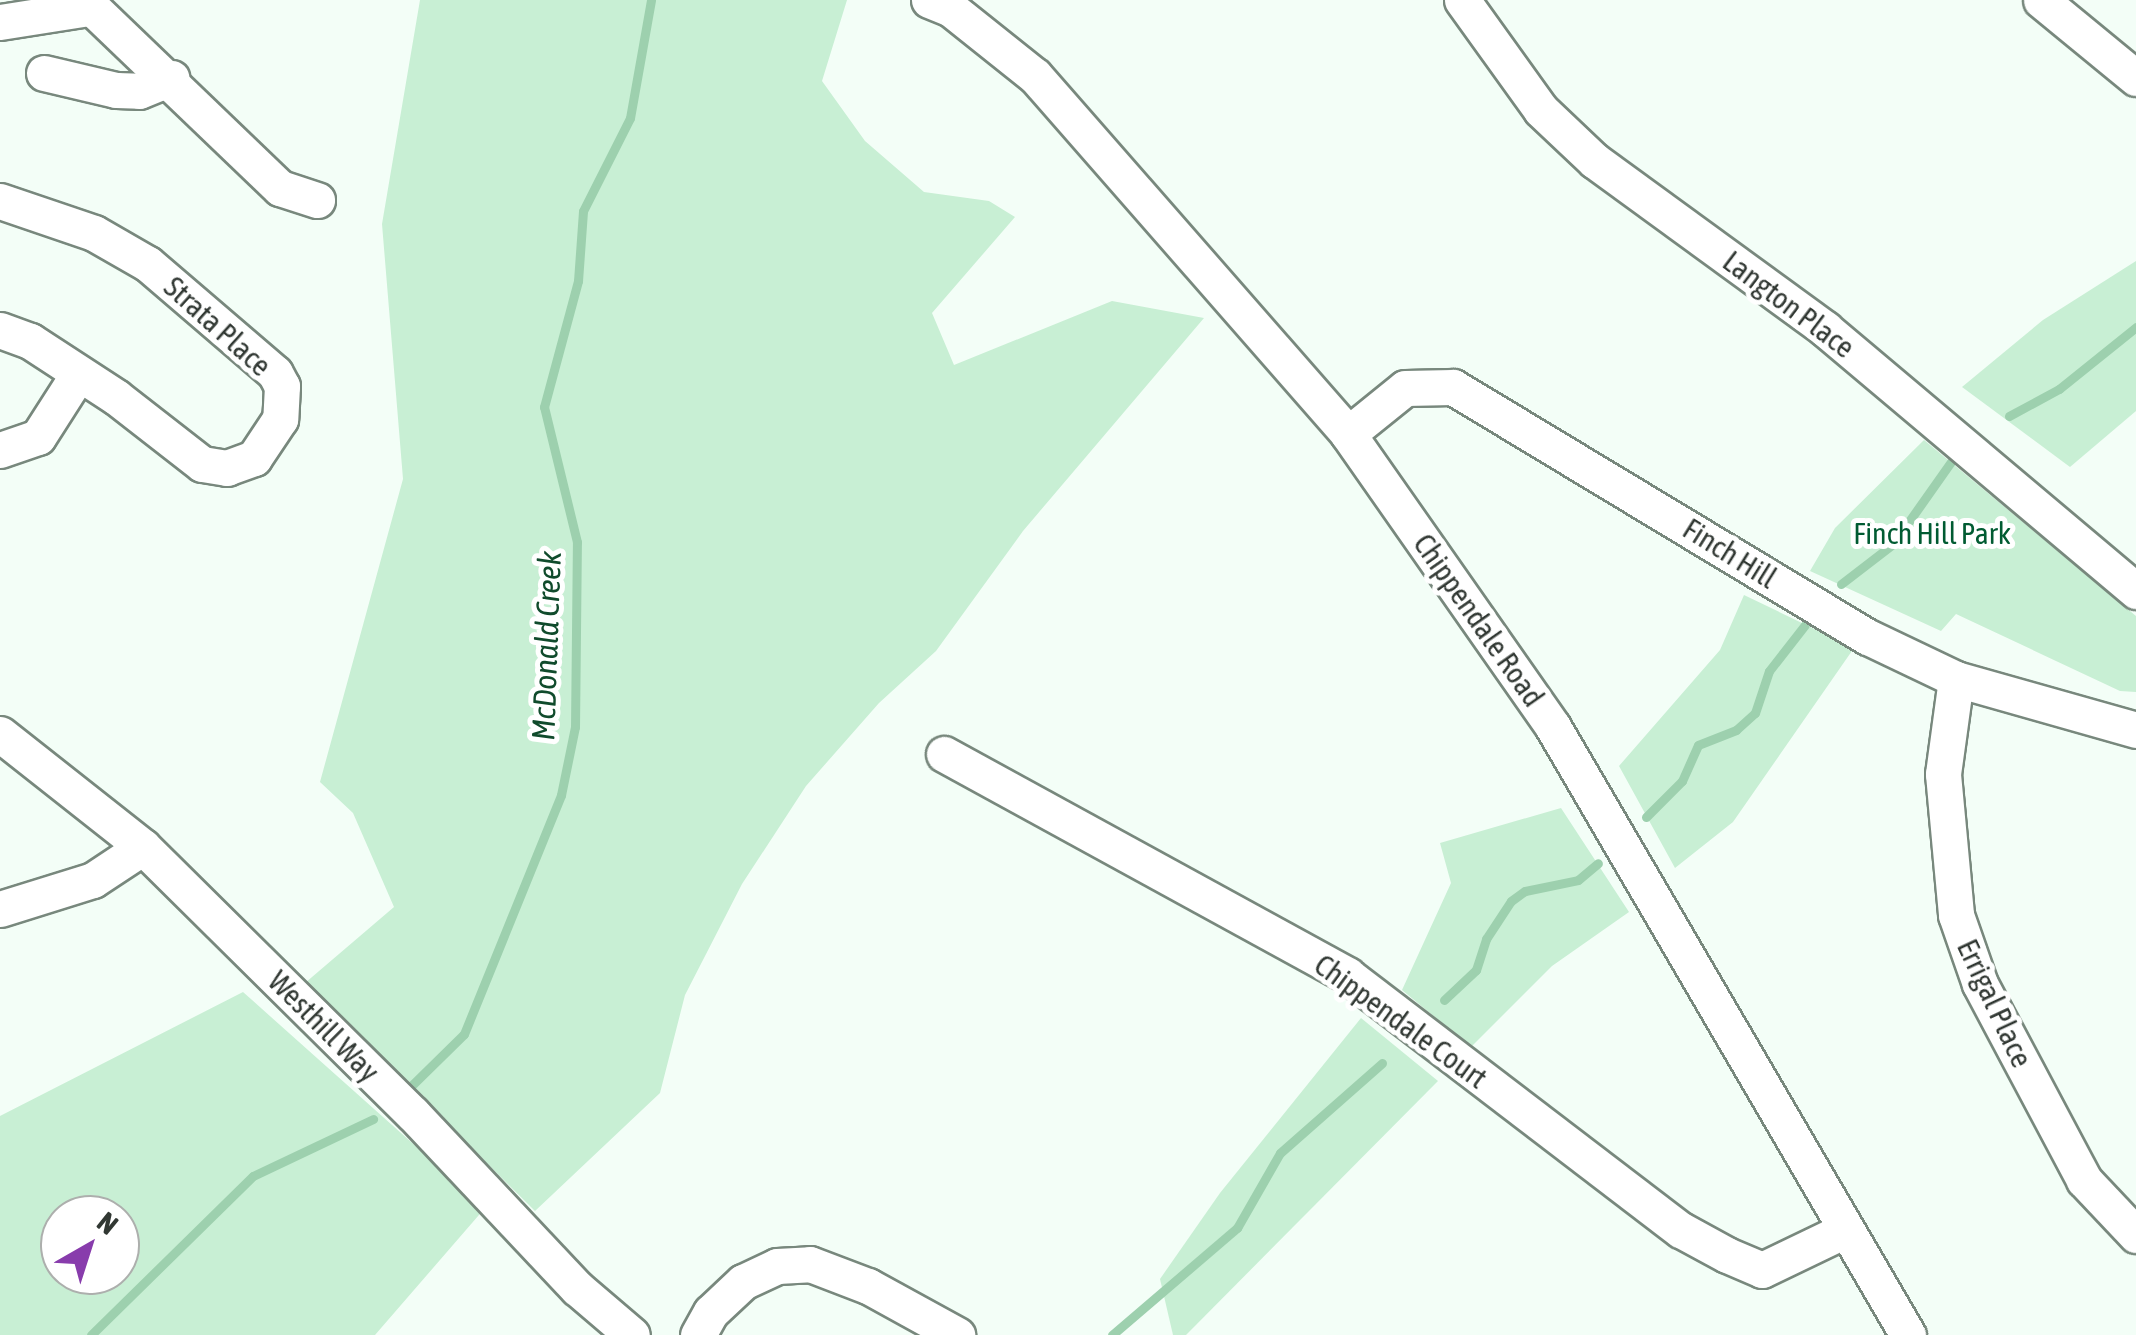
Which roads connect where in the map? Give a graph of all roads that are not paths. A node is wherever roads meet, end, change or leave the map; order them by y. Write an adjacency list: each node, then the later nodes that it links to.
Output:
1 (929, 0): 13 (street, Chippendale Road)
2 (1462, 0): 15 (street, Langton Place)
3 (2041, 0): 8 (street)
4 (86, 4): 5 (street); 7 (street)
5 (0, 22)
6 (44, 73): 7 (street)
7 (172, 78): 10 (street)
8 (2136, 78)
9 (0, 200): 12 (street, Strata Place)
10 (317, 200)
11 (0, 330): 12 (street, Strata Place)
12 (77, 376): 14 (street)
13 (1348, 434): 16 (street, Finch Hill); 22 (street, Chippendale Road)
14 (0, 450)
15 (2136, 591)
16 (1956, 680): 17 (street, Finch Hill); 23 (street, Errigal Place)
17 (2136, 730)
18 (0, 734): 20 (street, Westhill Way)
19 (944, 754): 22 (street, Chippendale Court)
20 (143, 847): 21 (street); 24 (street, Westhill Way)
21 (0, 909)
22 (1843, 1231): 27 (street, Chippendale Road)
23 (2136, 1235)
24 (632, 1335)
25 (698, 1335): 26 (street)
26 (957, 1335)
27 (1908, 1335)

